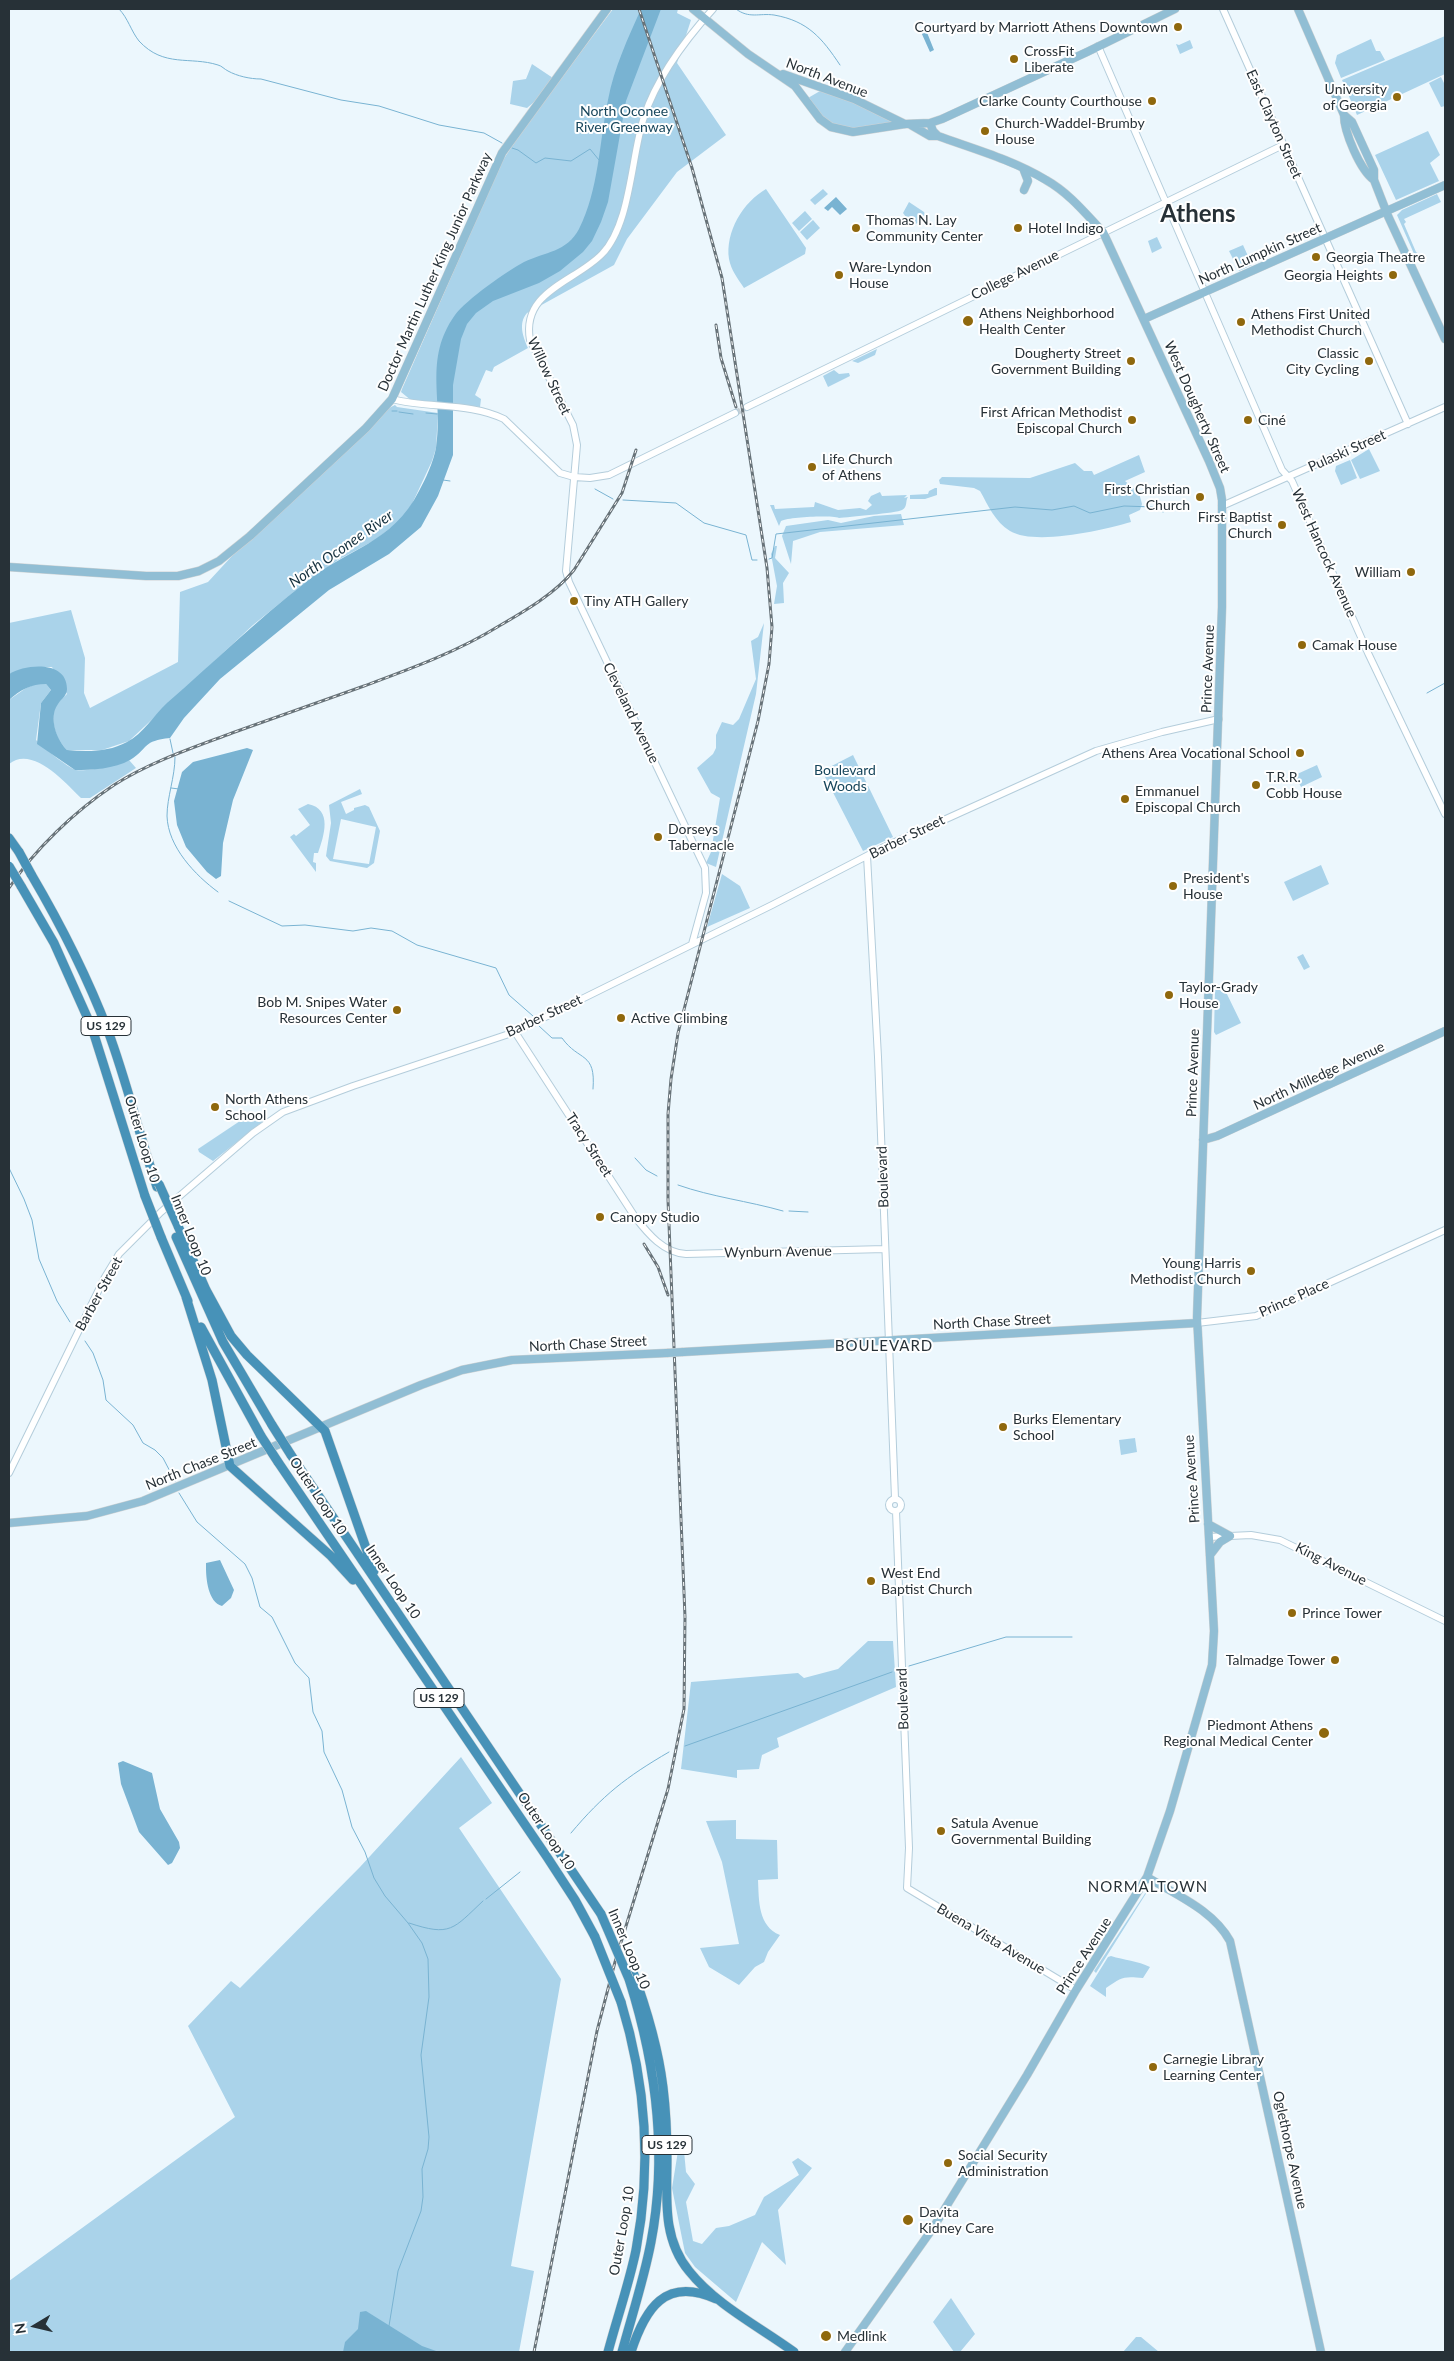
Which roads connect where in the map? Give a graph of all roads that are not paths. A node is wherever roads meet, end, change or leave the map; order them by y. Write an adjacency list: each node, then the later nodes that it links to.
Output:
1 (607, 9): 24 (main road, Doctor Martin Luther King Junior Parkway)
2 (693, 9): 7 (main road, North Avenue)
3 (714, 9): 7 (street, Willow Street)
4 (1175, 9): 8 (main road)
5 (1223, 9): 13 (street, East Clayton Street)
6 (1298, 9): 18 (main road)
7 (706, 18): 9 (main road, North Avenue); 31 (street, Willow Street)
8 (1098, 46): 10 (main road); 17 (street, West Hancock Avenue)
9 (768, 68): 11 (main road, North Avenue); 11 (main road, North Avenue)
10 (930, 123): 11 (main road, North Avenue); 12 (main road)
11 (908, 124): 12 (main road, West Dougherty Street)
12 (938, 136): 14 (main road, West Dougherty Street)
13 (1283, 145): 17 (street, College Avenue); 20 (street, East Clayton Street)
14 (1023, 168): 16 (main road); 19 (main road, West Dougherty Street)
15 (1445, 185): 18 (main road, North Lumpkin Street)
16 (1024, 190)
17 (1165, 203): 19 (street, College Avenue); 21 (street, West Hancock Avenue)
18 (1386, 211): 20 (main road, North Lumpkin Street); 23 (main road)
19 (1103, 232): 22 (main road, West Dougherty Street); 27 (street, College Avenue)
20 (1325, 239): 21 (main road, North Lumpkin Street); 30 (street, East Clayton Street)
21 (1204, 292): 22 (main road, North Lumpkin Street); 32 (street, West Hancock Avenue)
22 (1144, 319): 33 (main road, West Dougherty Street)
23 (1445, 339)
24 (398, 386): 25 (main road, Doctor Martin Luther King Junior Parkway); 26 (street)
25 (392, 399): 26 (street); 34 (main road, Doctor Martin Luther King Junior Parkway)
26 (409, 403): 31 (street)
27 (747, 407)
28 (1445, 407): 30 (street, Pulaski Street)
29 (735, 413): 31 (street)
30 (1408, 424): 32 (street, Pulaski Street)
31 (574, 477): 40 (street, Cleveland Avenue)
32 (1288, 477): 33 (street, Pulaski Street); 36 (street, West Hancock Avenue)
33 (1222, 506): 35 (main road, Prince Avenue)
34 (9, 567)
35 (1219, 719): 38 (street, Barber Street); 43 (main road, Prince Avenue)
36 (1445, 814)
37 (9, 838): 44 (highway, Inner Loop 10 / US 129, bridge)
38 (867, 856): 40 (street, Barber Street); 46 (street, Boulevard)
39 (9, 866): 48 (highway, Outer Loop 10 / US 129, bridge)
40 (692, 944): 41 (street, Barber Street)
41 (515, 1032): 47 (street, Tracy Street); 53 (street, Barber Street)
42 (1445, 1032): 43 (main road, North Milledge Avenue)
43 (1203, 1140): 49 (main road, Prince Avenue)
44 (175, 1227): 51 (highway); 59 (highway, Inner Loop 10 / US 129, bridge)
45 (1445, 1230): 49 (street, Prince Place)
46 (885, 1249): 47 (street, Wynburn Avenue); 50 (street, Boulevard)
47 (671, 1251)
48 (186, 1297): 52 (highway); 60 (highway, Outer Loop 10 / US 129, bridge)
49 (1197, 1323): 50 (main road, North Chase Street); 55 (main road, Prince Avenue)
50 (888, 1340): 51 (main road, North Chase Street, bridge); 63 (street, Boulevard)
51 (322, 1428): 52 (main road, North Chase Street); 59 (highway)
52 (230, 1466): 54 (main road, North Chase Street); 60 (highway)
53 (9, 1473)
54 (9, 1523)
55 (1208, 1524): 56 (main road); 57 (main road, Prince Avenue)
56 (1230, 1536): 57 (street, King Avenue); 58 (main road); 61 (street, King Avenue)
57 (1209, 1538): 58 (main road, Prince Avenue)
58 (1210, 1555): 62 (main road, Prince Avenue)
59 (384, 1592): 64 (highway, Inner Loop 10 / US 129)
60 (385, 1619): 67 (highway, Outer Loop 10 / US 129, bridge)
61 (1445, 1621)
62 (1147, 1877): 65 (main road, Prince Avenue); 72 (main road, Oglethorpe Avenue)
63 (907, 1888): 65 (street, Buena Vista Avenue)
64 (601, 1914): 66 (highway, US 129, bridge); 68 (highway, Inner Loop 10, bridge)
65 (1076, 1990): 71 (main road, Prince Avenue)
66 (725, 2303): 69 (highway); 70 (highway, US 129)
67 (608, 2352)
68 (622, 2352)
69 (631, 2352)
70 (794, 2352)
71 (845, 2352)
72 (1322, 2352)

